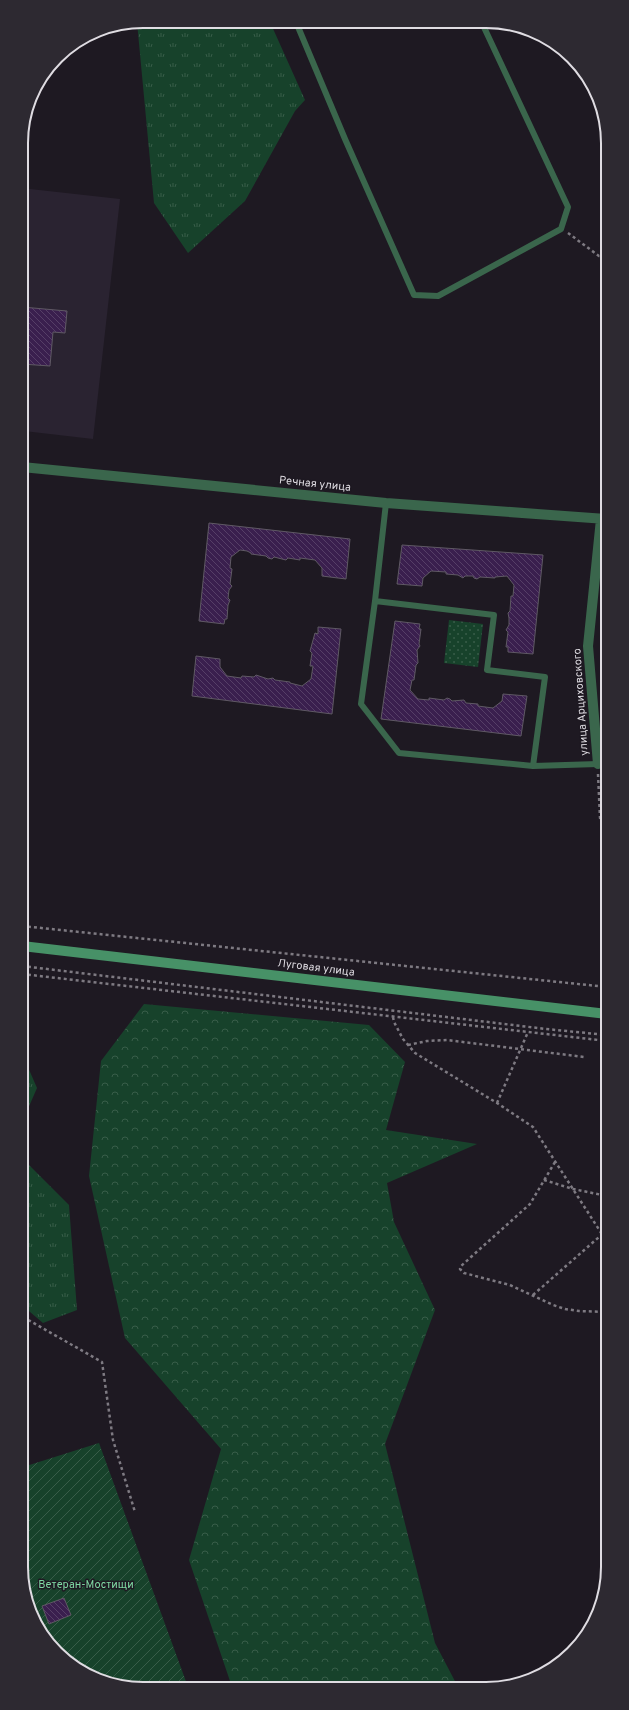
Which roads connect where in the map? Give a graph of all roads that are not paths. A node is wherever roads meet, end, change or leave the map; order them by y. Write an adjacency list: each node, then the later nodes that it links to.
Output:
1 (299, 28): 2 (lane)
2 (484, 28)
3 (28, 468): 4 (street, Речная улица)
4 (386, 503): 5 (street, Речная улица); 7 (lane)
5 (601, 519)
6 (601, 543): 8 (street, улица Арциховского)
7 (376, 601): 9 (lane); 9 (lane)
8 (598, 764): 9 (lane)
9 (533, 766)
10 (28, 947): 11 (street, Луговая улица)
11 (601, 1013)

